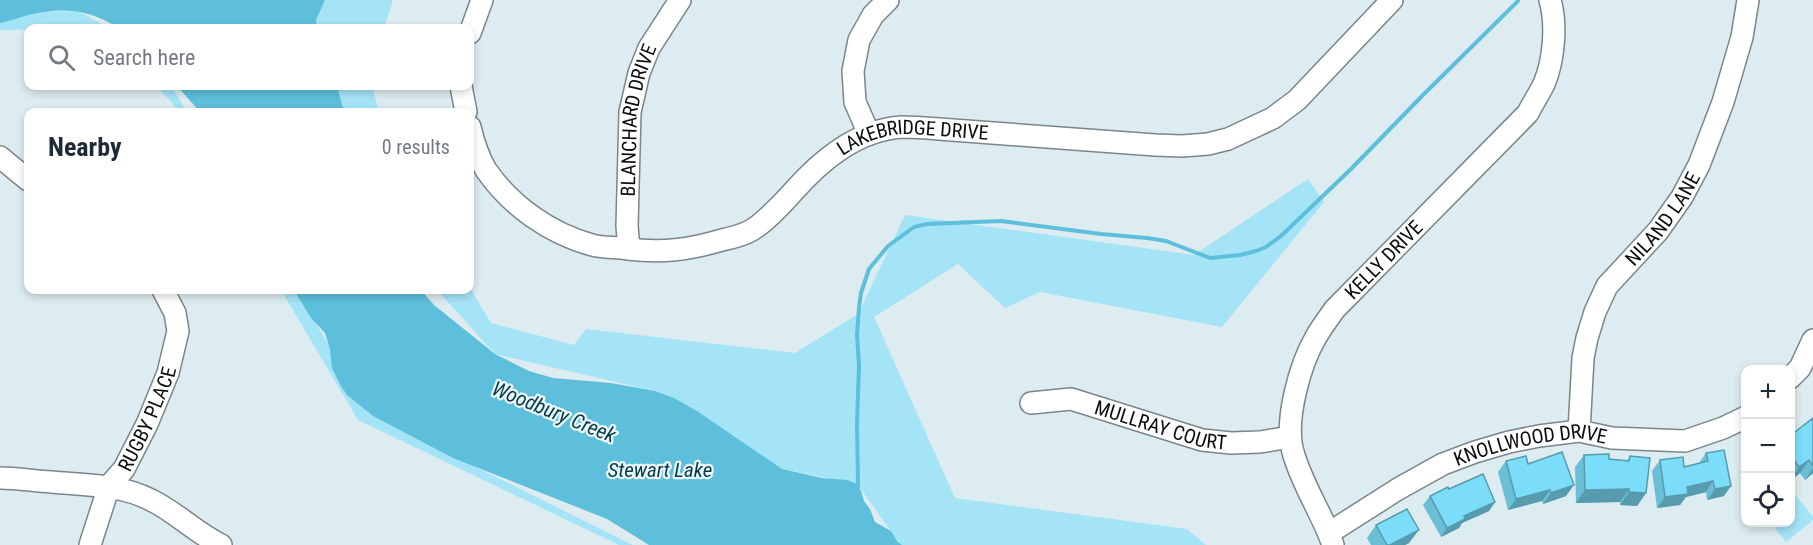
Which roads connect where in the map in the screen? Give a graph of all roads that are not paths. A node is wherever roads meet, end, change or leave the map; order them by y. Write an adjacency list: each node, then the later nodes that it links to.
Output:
1 (482, 0): 7 (street)
2 (680, 0): 14 (street, BLANCHARD DRIVE)
3 (888, 0): 10 (street)
4 (1392, 0): 10 (street, LAKEBRIDGE DRIVE)
5 (1550, 0): 21 (street, KELLY DRIVE)
6 (1748, 0): 20 (street, NILAND LANE)
7 (473, 24)
8 (462, 90): 9 (street)
9 (465, 108)
10 (868, 134): 14 (street, LAKEBRIDGE DRIVE)
11 (474, 138): 14 (street, LAKEBRIDGE DRIVE)
12 (0, 157): 13 (street)
13 (24, 177)
14 (629, 249)
15 (165, 294): 23 (street, RUGBY PLACE)
16 (1813, 340): 17 (street)
17 (1795, 374)
18 (1031, 403): 21 (street, MULLRAY COURT)
19 (1742, 419): 20 (street, KNOLLWOOD DRIVE)
20 (1579, 431): 24 (street, KNOLLWOOD DRIVE)
21 (1290, 437): 24 (street, KELLY DRIVE)
22 (0, 478): 23 (street)
23 (109, 486): 25 (street, RUGBY PLACE); 26 (street)
24 (1331, 539)
25 (90, 545)
26 (221, 545)

